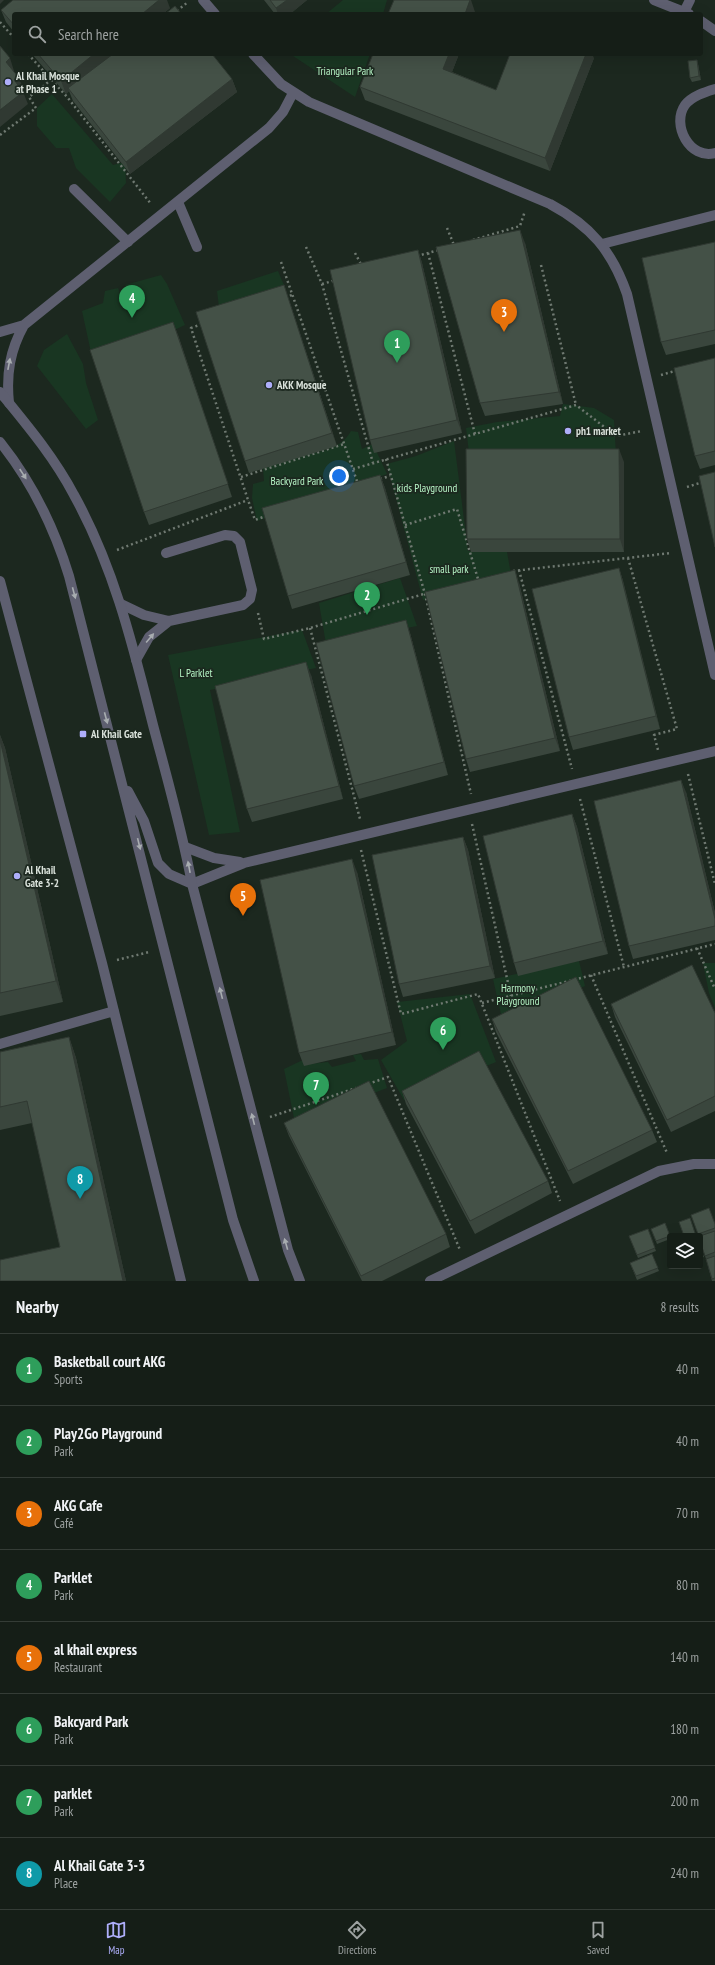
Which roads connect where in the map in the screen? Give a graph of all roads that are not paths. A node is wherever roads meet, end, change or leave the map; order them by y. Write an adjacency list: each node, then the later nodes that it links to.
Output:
1 (203, 0): 4 (street)
2 (654, 0): 5 (street)
3 (690, 0): 6 (street)
4 (213, 12)
5 (684, 12)
6 (687, 12)
7 (703, 22): 8 (street)
8 (715, 31)
9 (255, 56): 11 (street)
10 (715, 89): 12 (street)
11 (293, 93): 14 (street); 17 (street)
12 (715, 153)
13 (74, 189): 16 (street)
14 (178, 202): 16 (street); 18 (street)
15 (715, 215): 17 (street)
16 (128, 242): 19 (street)
17 (602, 244): 29 (street)
18 (197, 247)
19 (24, 325): 20 (street); 22 (street, one-way to 19)
20 (0, 332)
21 (0, 392): 22 (street)
22 (9, 403): 26 (street)
23 (0, 442): 31 (street, one-way to 31)
24 (166, 553): 27 (street)
25 (0, 581): 35 (street)
26 (121, 604): 27 (street); 28 (street)
27 (169, 621): 28 (street, one-way to 27)
28 (136, 660): 32 (street)
29 (715, 675)
30 (715, 751): 33 (street)
31 (123, 783): 34 (street); 39 (street, one-way to 39)
32 (185, 847): 33 (street); 34 (street, one-way to 32)
33 (244, 863): 34 (street)
34 (192, 884): 40 (street, one-way to 34)
35 (114, 1011): 36 (street); 38 (street)
36 (0, 1044)
37 (715, 1164): 41 (street)
38 (181, 1281)
39 (254, 1281)
40 (300, 1281)
41 (430, 1281)

